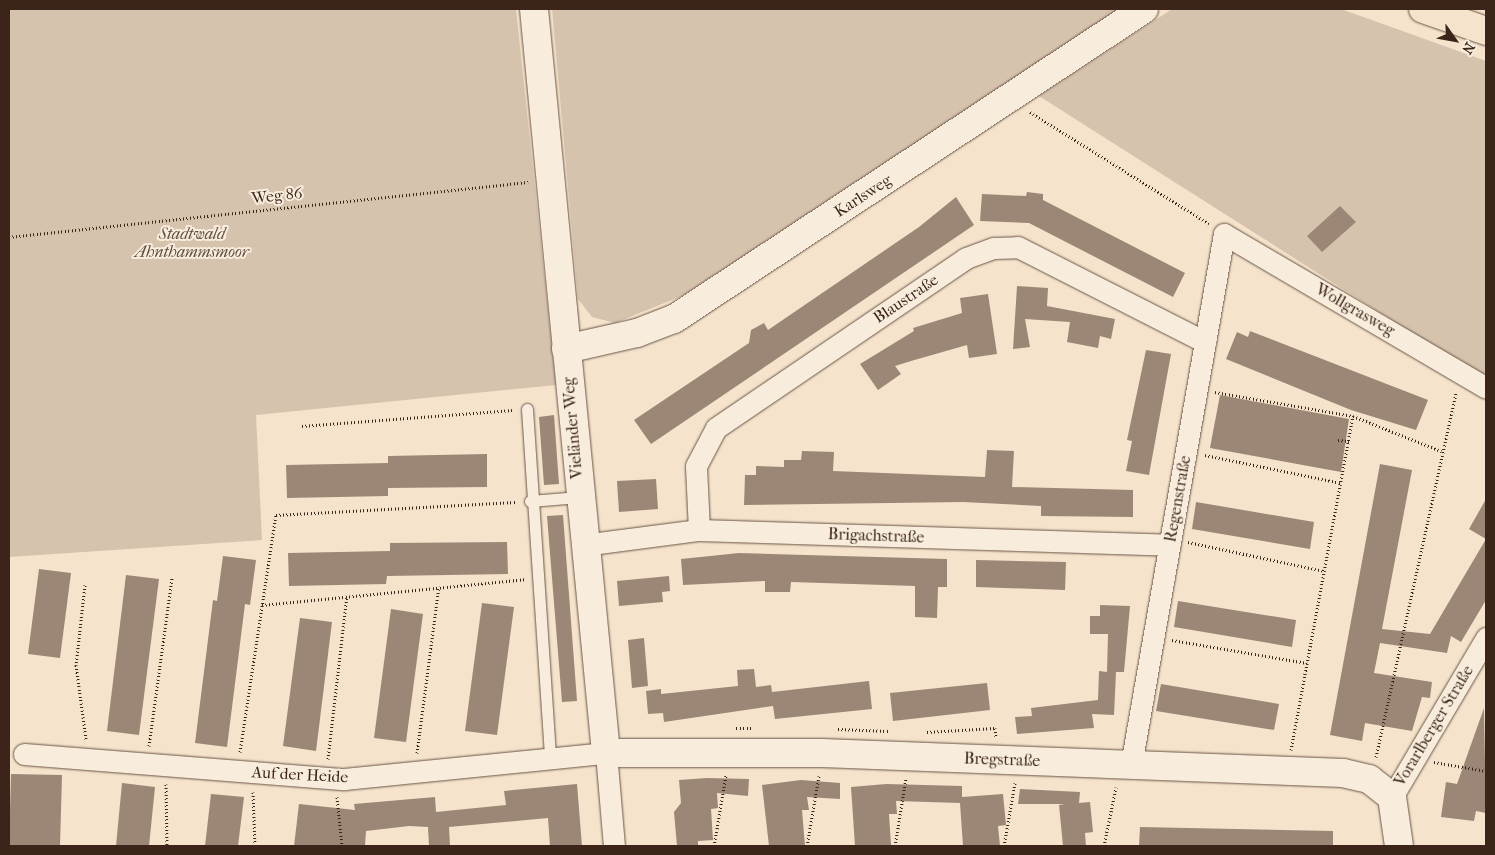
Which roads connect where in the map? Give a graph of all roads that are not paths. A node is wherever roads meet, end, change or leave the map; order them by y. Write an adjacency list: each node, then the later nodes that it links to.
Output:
1 (534, 9): 7 (street, Vieländer Weg)
2 (1144, 9): 7 (street, Karlsweg)
3 (1423, 9): 4 (highway)
4 (1486, 31)
5 (1224, 234): 6 (street, Regenstraße); 8 (street, Wollgrasweg)
6 (1206, 342): 12 (street, Blaustraße); 13 (street, Regenstraße)
7 (566, 349): 10 (street, Vieländer Weg)
8 (1486, 388)
9 (527, 409): 11 (lane)
10 (579, 497): 11 (lane); 14 (street, Vieländer Weg)
11 (530, 501): 18 (lane)
12 (699, 530): 13 (street, Brigachstraße); 14 (street, Brigachstraße)
13 (1170, 541): 19 (street, Regenstraße)
14 (584, 545): 16 (street, Vieländer Weg)
15 (1486, 638): 20 (street, Vorarlberger Straße)
16 (606, 753): 18 (street, Auf der Heide); 19 (street, Bregstraße); 21 (street, Vieländer Weg)
17 (24, 754): 18 (street, Auf der Heide)
18 (550, 758)
19 (1126, 764): 20 (street, Bregstraße)
20 (1392, 796): 22 (street, Vorarlberger Straße)
21 (614, 846)
22 (1399, 846)

